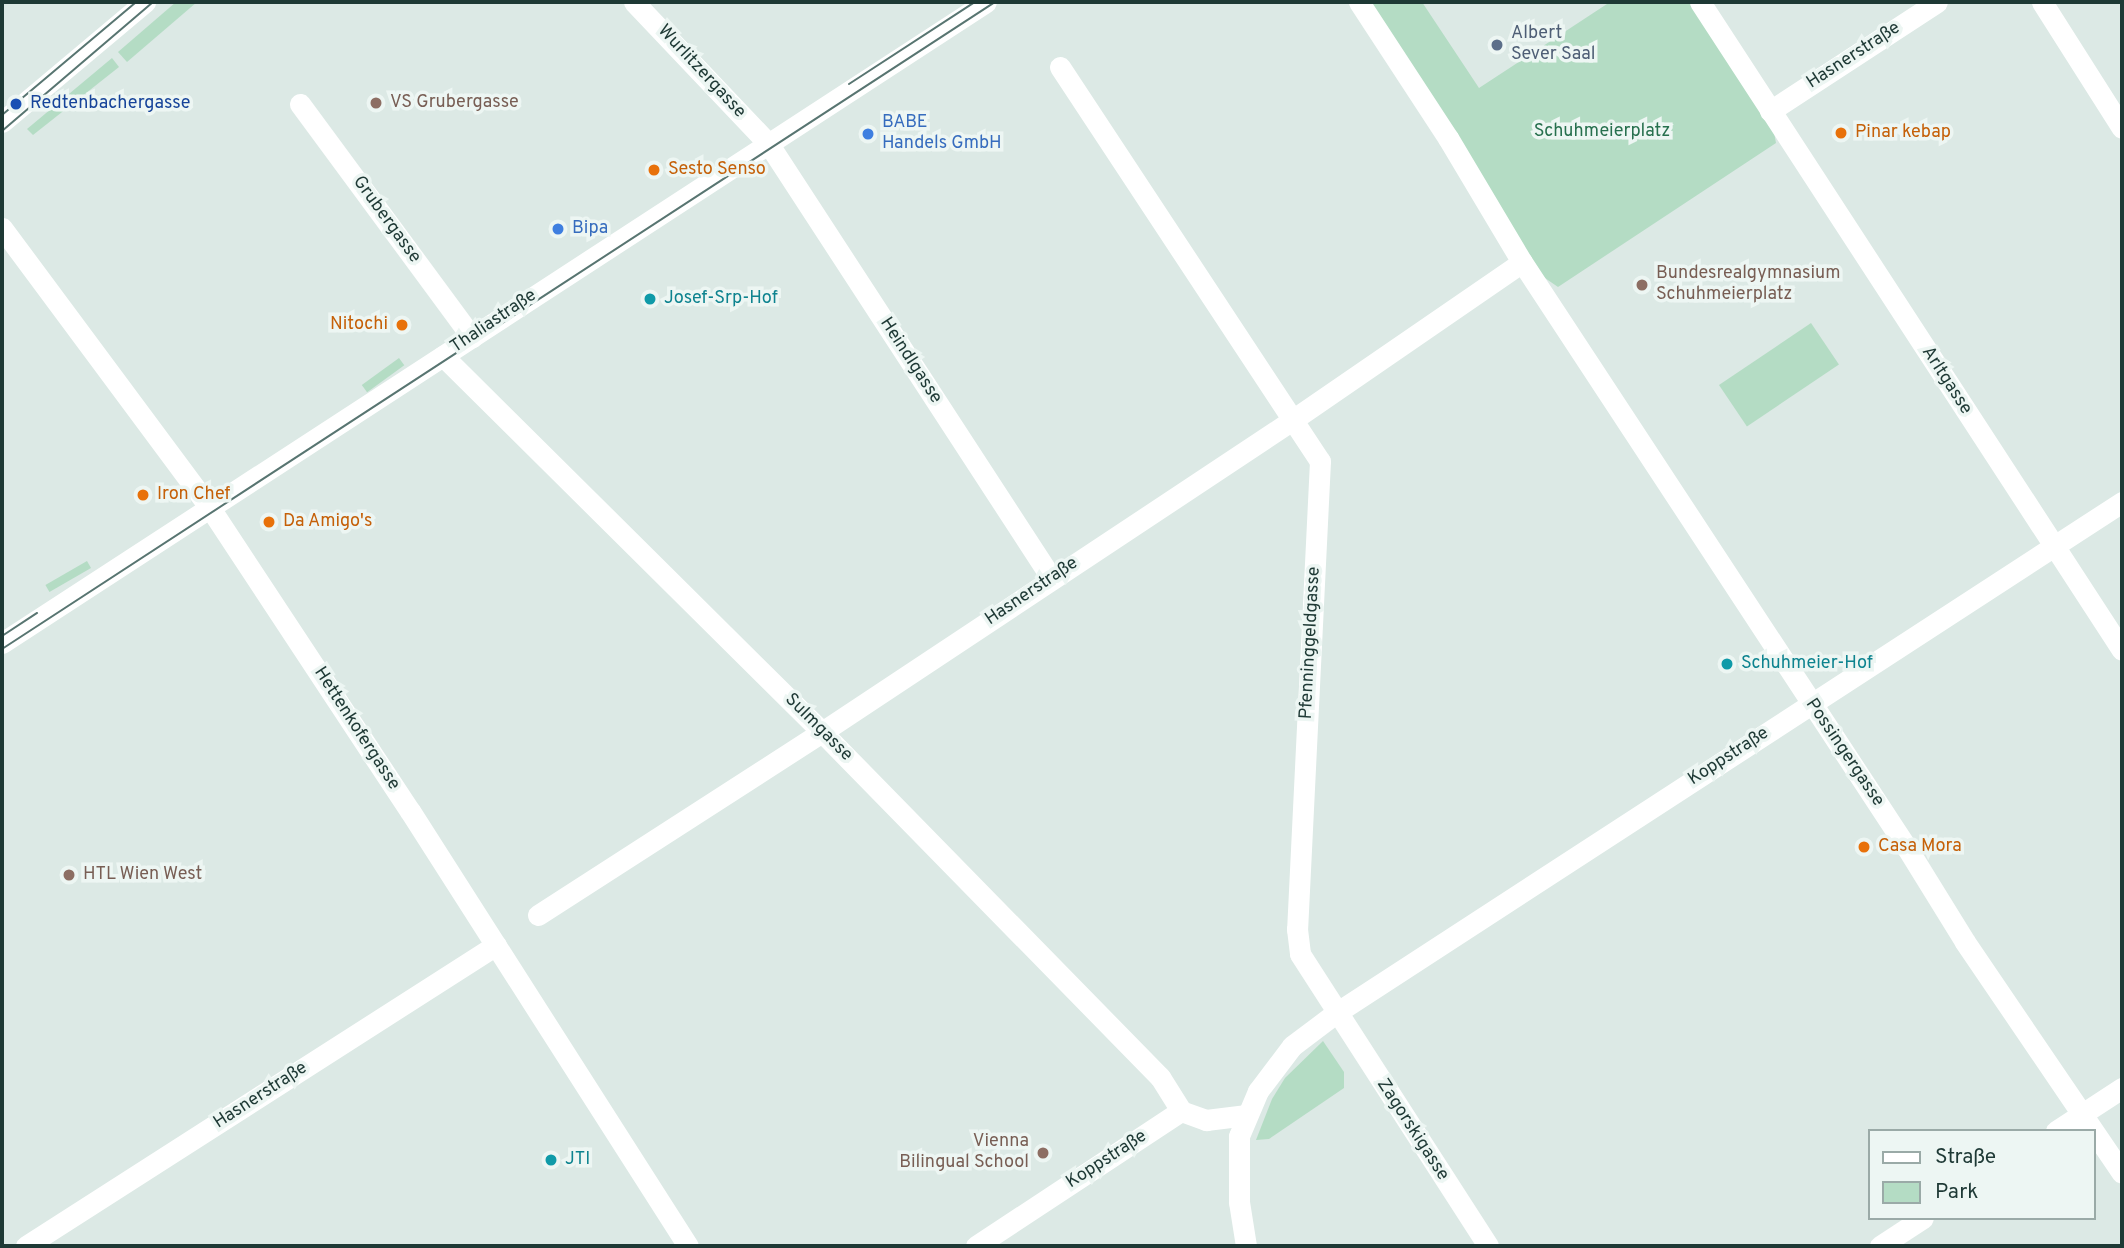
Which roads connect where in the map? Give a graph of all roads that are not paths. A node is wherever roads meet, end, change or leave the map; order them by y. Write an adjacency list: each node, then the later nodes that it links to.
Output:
1 (145, 2): 11 (street)
2 (634, 2): 13 (street, Wurlitzergasse)
3 (986, 2): 13 (street, Thaliastraße)
4 (1359, 2): 15 (street)
5 (1700, 2): 10 (street)
6 (1937, 2): 10 (street, Hasnerstraße)
7 (2042, 2): 12 (street)
8 (1060, 68): 18 (street, Pfenninggeldgasse)
9 (300, 104): 16 (street, Grubergasse)
10 (1770, 111): 21 (street, Arltgasse)
11 (2, 122)
12 (2122, 128)
13 (768, 143): 16 (street, Thaliastraße); 22 (street, Heindlgasse)
14 (2, 228): 20 (street, Hettenkofergasse)
15 (1522, 262): 18 (street, Hasnerstraße); 25 (street, Possingergasse)
16 (472, 337): 17 (street, Thaliastraße)
17 (443, 356): 20 (street, Thaliastraße); 26 (street, Sulmgasse)
18 (1291, 421): 22 (street, Hasnerstraße); 29 (street, Pfenninggeldgasse)
19 (2122, 502): 21 (street, Koppstraße)
20 (210, 508): 23 (street, Thaliastraße); 28 (street, Hettenkofergasse)
21 (2055, 547): 24 (street, Arltgasse); 25 (street, Koppstraße)
22 (1052, 579): 26 (street, Hasnerstraße)
23 (2, 643)
24 (2122, 650)
25 (1811, 703): 29 (street, Koppstraße); 32 (street, Possingergasse)
26 (822, 732): 27 (street, Hasnerstraße); 31 (street, Sulmgasse)
27 (538, 915)
28 (496, 945): 39 (street, Hasnerstraße); 40 (street, Hettenkofergasse)
29 (1336, 1013): 33 (street); 43 (street, Zagorskigasse)
30 (2122, 1088): 32 (street)
31 (1181, 1111): 33 (street); 41 (street, Koppstraße)
32 (2083, 1113): 34 (street); 35 (street, Possingergasse)
33 (1247, 1115): 42 (street)
34 (2059, 1129)
35 (2093, 1129)
36 (2096, 1133): 37 (street, Possingergasse)
37 (2122, 1173)
38 (1920, 1220): 44 (street)
39 (26, 1246)
40 (688, 1246)
41 (976, 1246)
42 (1245, 1246)
43 (1488, 1246)
44 (1880, 1246)

